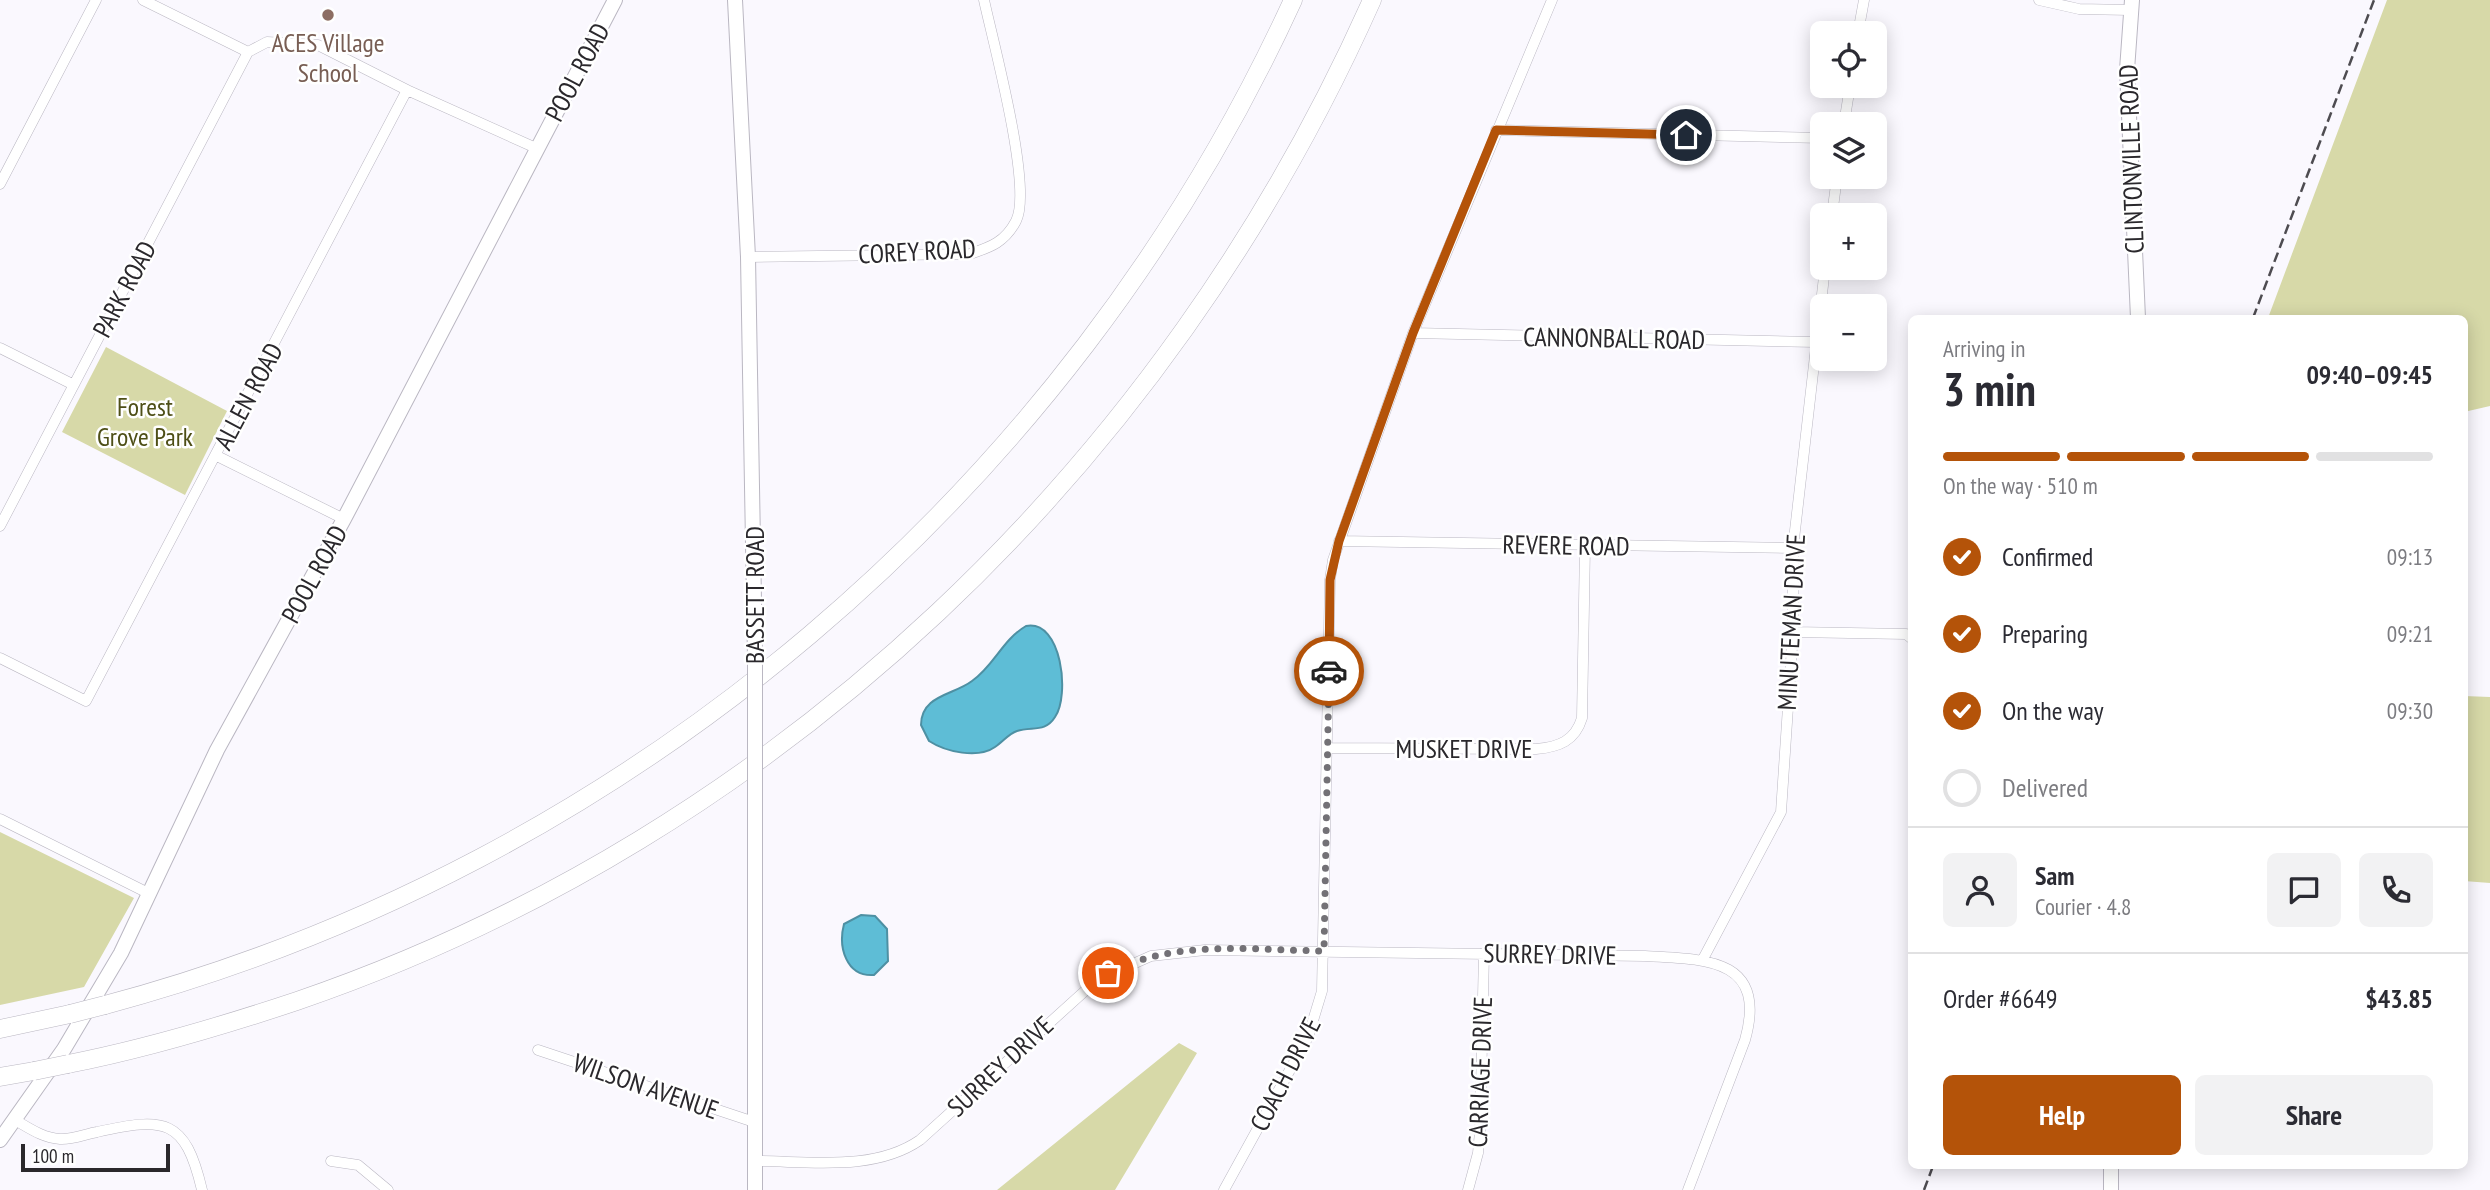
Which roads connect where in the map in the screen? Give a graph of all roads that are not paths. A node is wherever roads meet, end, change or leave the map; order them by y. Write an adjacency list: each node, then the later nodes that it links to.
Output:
1 (96, 0): 18 (street)
2 (143, 0): 13 (street)
3 (615, 0): 17 (street, POOL ROAD)
4 (735, 0): 19 (street, BASSETT ROAD)
5 (984, 0): 19 (street, COREY ROAD)
6 (1293, 0): 41 (highway, bridge)
7 (1372, 0): 43 (highway, bridge)
8 (1552, 0): 15 (street, COACH DRIVE)
9 (1864, 0): 12 (street)
10 (2039, 0): 11 (street)
11 (2131, 5): 20 (street, CLINTONVILLE ROAD)
12 (1860, 21)
13 (248, 52): 14 (street); 25 (street, PARK ROAD)
14 (407, 90): 17 (street); 26 (street, ALLEN ROAD)
15 (1496, 130): 16 (street); 21 (street, COACH DRIVE)
16 (1810, 138)
17 (536, 148): 27 (street, POOL ROAD)
18 (0, 184)
19 (748, 257): 45 (street, BASSETT ROAD, bridge)
20 (2138, 315)
21 (1413, 333): 22 (street, CANNONBALL ROAD); 29 (street, COACH DRIVE)
22 (1810, 342)
23 (0, 348): 25 (street)
24 (1812, 371): 31 (street, MINUTEMAN DRIVE)
25 (74, 385): 28 (street, PARK ROAD)
26 (217, 456): 27 (street); 34 (street, ALLEN ROAD)
27 (344, 519): 37 (street, POOL ROAD)
28 (0, 526)
29 (1339, 541): 30 (street, REVERE ROAD); 35 (street, COACH DRIVE)
30 (1585, 546): 31 (street, REVERE ROAD); 35 (street, MUSKET DRIVE)
31 (1793, 548): 32 (street, MINUTEMAN DRIVE)
32 (1793, 632): 33 (street); 40 (street, MINUTEMAN DRIVE)
33 (1908, 636)
34 (0, 658)
35 (1328, 748): 38 (street, COACH DRIVE)
36 (0, 819): 37 (street)
37 (150, 894): 44 (street, POOL ROAD)
38 (1324, 951): 39 (street, SURREY DRIVE); 48 (street, SURREY DRIVE); 53 (street, COACH DRIVE)
39 (1484, 953): 40 (street, SURREY DRIVE); 54 (street, CARRIAGE DRIVE)
40 (1703, 958): 55 (street)
41 (0, 1030)
42 (538, 1050): 45 (street, WILSON AVENUE)
43 (0, 1077)
44 (15, 1120): 46 (street, POOL ROAD); 50 (street)
45 (754, 1122): 48 (street, BASSETT ROAD)
46 (0, 1140)
47 (331, 1161): 51 (street)
48 (755, 1161): 52 (street, BASSETT ROAD)
49 (2111, 1169): 56 (street)
50 (202, 1190)
51 (388, 1190)
52 (755, 1190)
53 (1224, 1190)
54 (1468, 1190)
55 (1688, 1190)
56 (2111, 1190)

